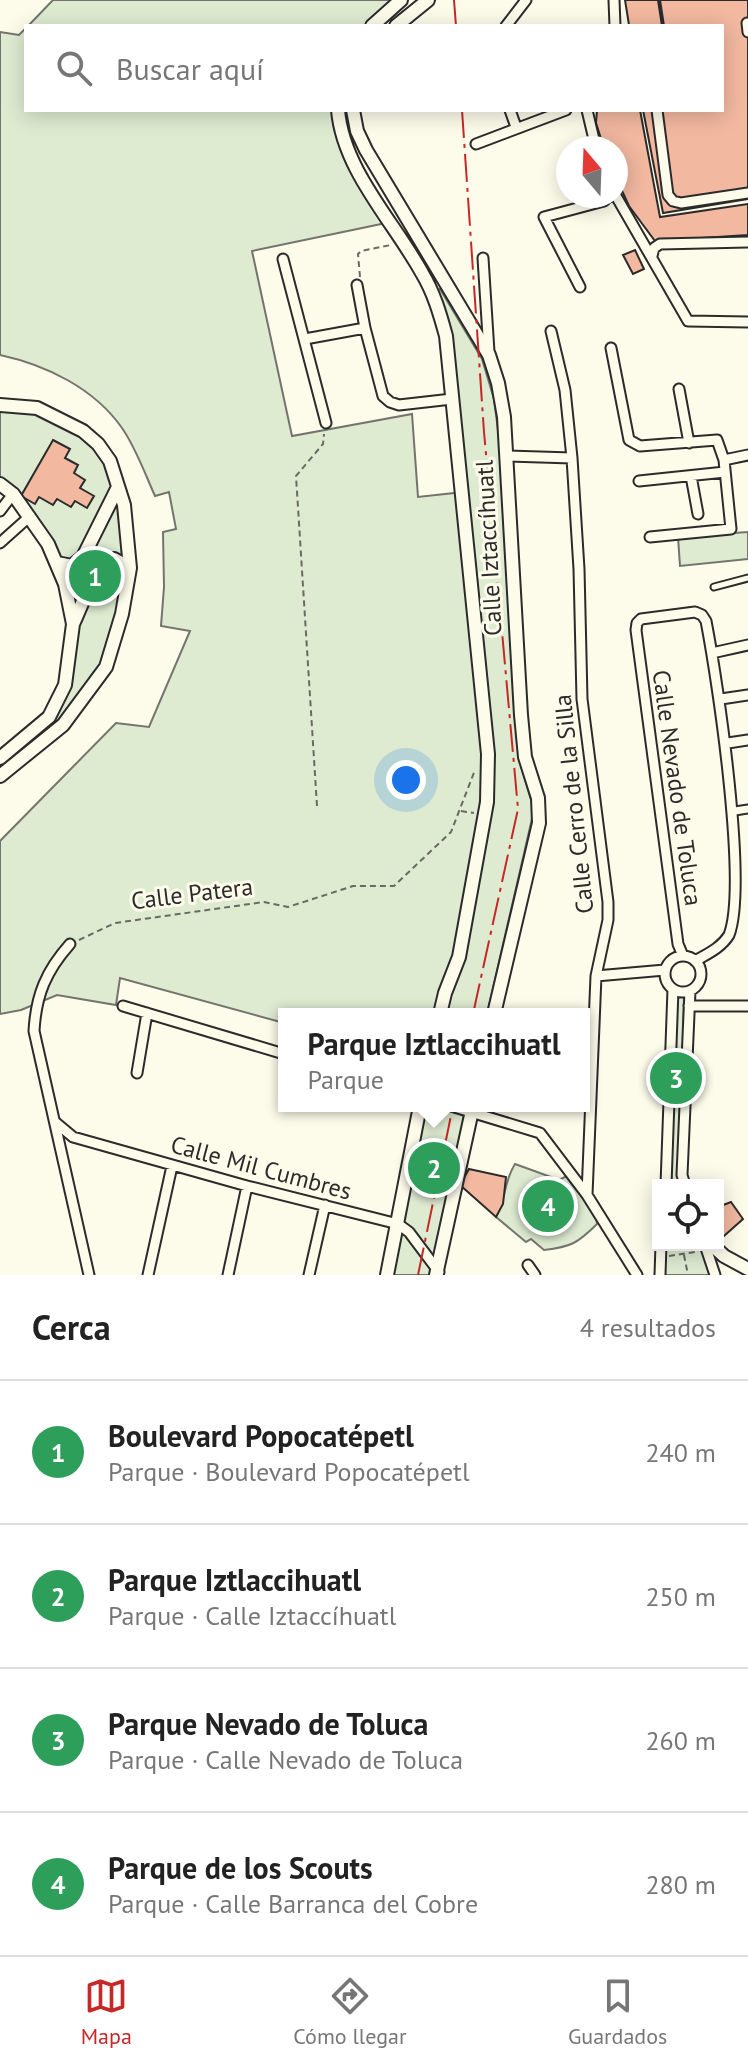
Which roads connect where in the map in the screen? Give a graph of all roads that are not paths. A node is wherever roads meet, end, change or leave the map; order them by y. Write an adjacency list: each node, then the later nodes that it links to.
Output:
1 (401, 0): 6 (street)
2 (428, 0): 7 (street)
3 (526, 0): 8 (street)
4 (614, 0): 9 (street)
5 (747, 23): 10 (street)
6 (374, 24)
7 (398, 24)
8 (508, 24)
9 (615, 24)
10 (748, 32)
11 (338, 112): 36 (street, Calle Iztaccíhuatl)
12 (353, 112): 34 (street, Calle Iztaccíhuatl)
13 (511, 112): 17 (street)
14 (560, 112): 17 (street)
15 (587, 112): 18 (street)
16 (657, 112): 20 (street)
17 (516, 127): 19 (street)
18 (593, 136)
19 (476, 144)
20 (748, 193)
21 (578, 208): 28 (street)
22 (623, 208): 24 (street)
23 (748, 242): 24 (street)
24 (652, 256): 29 (street)
25 (483, 258): 34 (street)
26 (283, 259): 32 (street)
27 (357, 285): 30 (street)
28 (580, 287)
29 (748, 322)
30 (365, 328): 32 (street); 36 (street)
31 (551, 331): 44 (street, Calle Cerro de la Silla)
32 (305, 339): 40 (street)
33 (611, 348): 41 (street)
34 (489, 355): 43 (street, Calle Iztaccíhuatl)
35 (679, 389): 41 (street)
36 (452, 399): 84 (street, Calle Iztaccíhuatl)
37 (0, 405): 38 (street)
38 (14, 405): 39 (street); 50 (street)
39 (0, 413)
40 (326, 423)
41 (689, 443): 45 (street)
42 (748, 455): 45 (street)
43 (506, 456): 44 (street); 85 (street, Calle Iztaccíhuatl)
44 (572, 458): 78 (street, Calle Cerro de la Silla)
45 (724, 460): 46 (street)
46 (725, 472): 47 (street); 55 (street)
47 (691, 476): 48 (street); 53 (street)
48 (639, 481)
49 (0, 484): 51 (street)
50 (118, 487): 57 (street); 58 (street)
51 (13, 494): 52 (street); 54 (street)
52 (0, 511)
53 (698, 514)
54 (29, 517): 56 (street); 57 (street)
55 (650, 537)
56 (0, 543)
57 (57, 563): 61 (street)
58 (130, 568): 61 (street); 69 (street)
59 (748, 578): 60 (lane)
60 (714, 587)
61 (73, 624): 68 (street)
62 (748, 645): 63 (street)
63 (712, 653): 65 (street); 75 (street, Calle Nevado de Toluca)
64 (748, 695): 65 (street)
65 (721, 699): 67 (street)
66 (748, 740): 67 (street)
67 (728, 743): 71 (street)
68 (0, 758)
69 (0, 776)
70 (748, 809): 71 (street)
71 (735, 811): 72 (street)
72 (736, 920): 73 (street); 76 (street)
73 (748, 920)
74 (70, 944): 94 (street)
75 (683, 956): 76 (street); 77 (street)
76 (695, 961): 80 (street)
77 (665, 970): 78 (street); 79 (street)
78 (596, 976): 87 (street, Calle Cerro de la Silla)
79 (673, 989): 80 (street); 96 (street)
80 (690, 991): 82 (street)
81 (123, 1006): 86 (street)
82 (689, 1006): 83 (street); 97 (street)
83 (748, 1006)
84 (441, 1008)
85 (495, 1008)
86 (147, 1013): 88 (street); 89 (street)
87 (590, 1050)
88 (278, 1052)
89 (137, 1073)
90 (419, 1112): 101 (street)
91 (472, 1112): 107 (street)
92 (478, 1112): 99 (street)
93 (588, 1112): 99 (street, Calle Cerro de la Silla)
94 (55, 1122): 95 (street, Calle Mil Cumbres); 108 (street)
95 (172, 1166): 98 (street, Calle Mil Cumbres); 109 (street)
96 (666, 1179)
97 (683, 1179)
98 (247, 1186): 100 (street, Calle Mil Cumbres); 110 (street)
99 (587, 1195): 114 (street)
100 (325, 1205): 101 (street, Calle Mil Cumbres); 111 (street)
101 (398, 1224): 107 (street); 112 (street)
102 (660, 1251): 115 (street)
103 (709, 1251): 116 (street)
104 (716, 1251): 106 (street)
105 (528, 1265): 113 (street)
106 (748, 1269)
107 (438, 1273)
108 (89, 1275)
109 (148, 1275)
110 (228, 1275)
111 (309, 1275)
112 (387, 1275)
113 (535, 1275)
114 (637, 1275)
115 (660, 1275)
116 (715, 1275)

